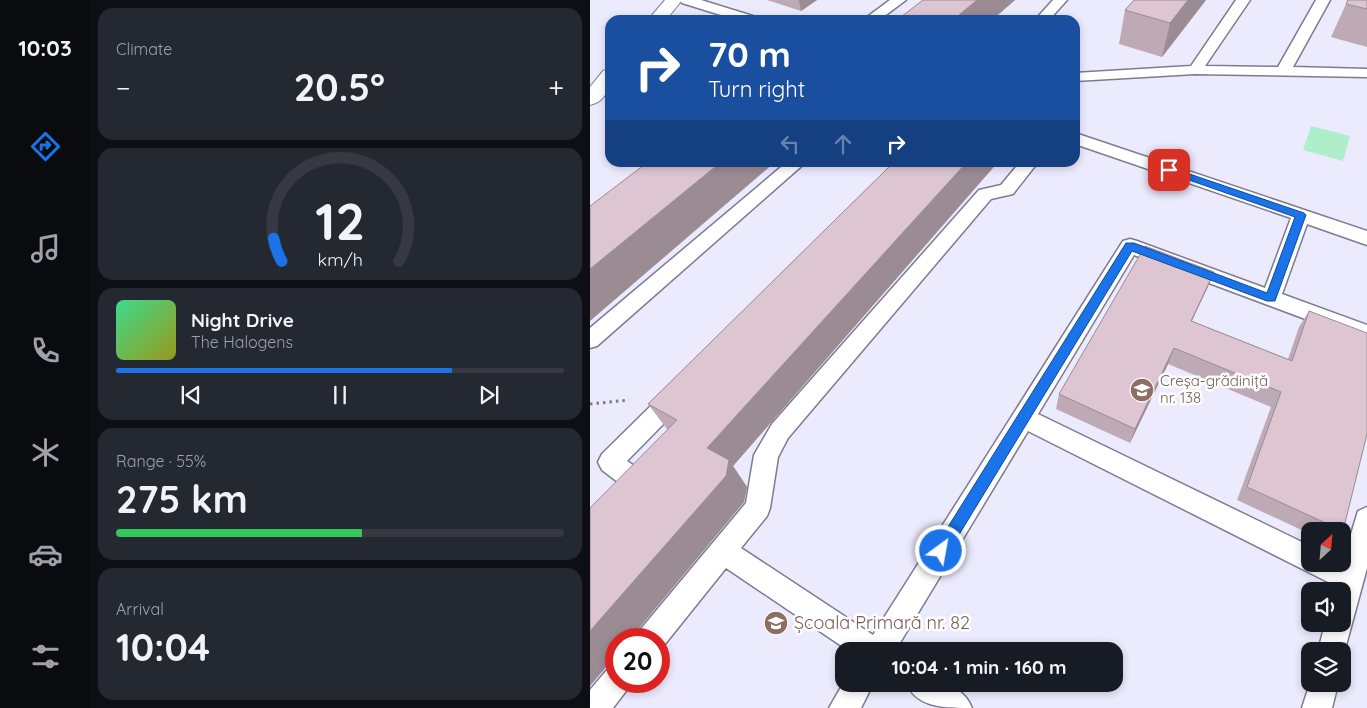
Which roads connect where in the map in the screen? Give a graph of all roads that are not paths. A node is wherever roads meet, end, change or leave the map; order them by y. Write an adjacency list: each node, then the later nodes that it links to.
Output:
1 (674, 0): 7 (street)
2 (686, 0): 8 (lane)
3 (899, 0): 9 (lane)
4 (1060, 0): 10 (lane)
5 (1243, 0): 11 (lane)
6 (1323, 0): 12 (lane)
7 (661, 15)
8 (734, 15)
9 (877, 15)
10 (1046, 15)
11 (1195, 70): 12 (lane); 14 (lane)
12 (1283, 72): 13 (lane)
13 (1367, 73)
14 (1080, 77)
15 (605, 81): 16 (street)
16 (590, 98)
17 (1080, 140): 20 (lane)
18 (792, 167): 24 (lane)
19 (1026, 167): 29 (lane)
20 (1301, 215): 21 (lane); 22 (lane)
21 (1367, 238)
22 (1271, 298): 23 (lane); 26 (lane)
23 (1367, 334)
24 (590, 340)
25 (692, 380): 27 (lane)
26 (1024, 418): 30 (lane); 35 (lane)
27 (621, 504)
28 (1367, 519): 32 (lane)
29 (723, 551): 33 (lane); 34 (lane)
30 (1301, 556)
31 (1334, 572): 32 (lane)
32 (1351, 580)
33 (660, 628)
34 (860, 642)
35 (885, 642)
36 (854, 692): 41 (lane)
37 (933, 692): 42 (lane)
38 (1322, 692): 43 (lane)
39 (606, 693): 40 (lane)
40 (594, 708)
41 (844, 708)
42 (957, 708)
43 (1317, 708)

